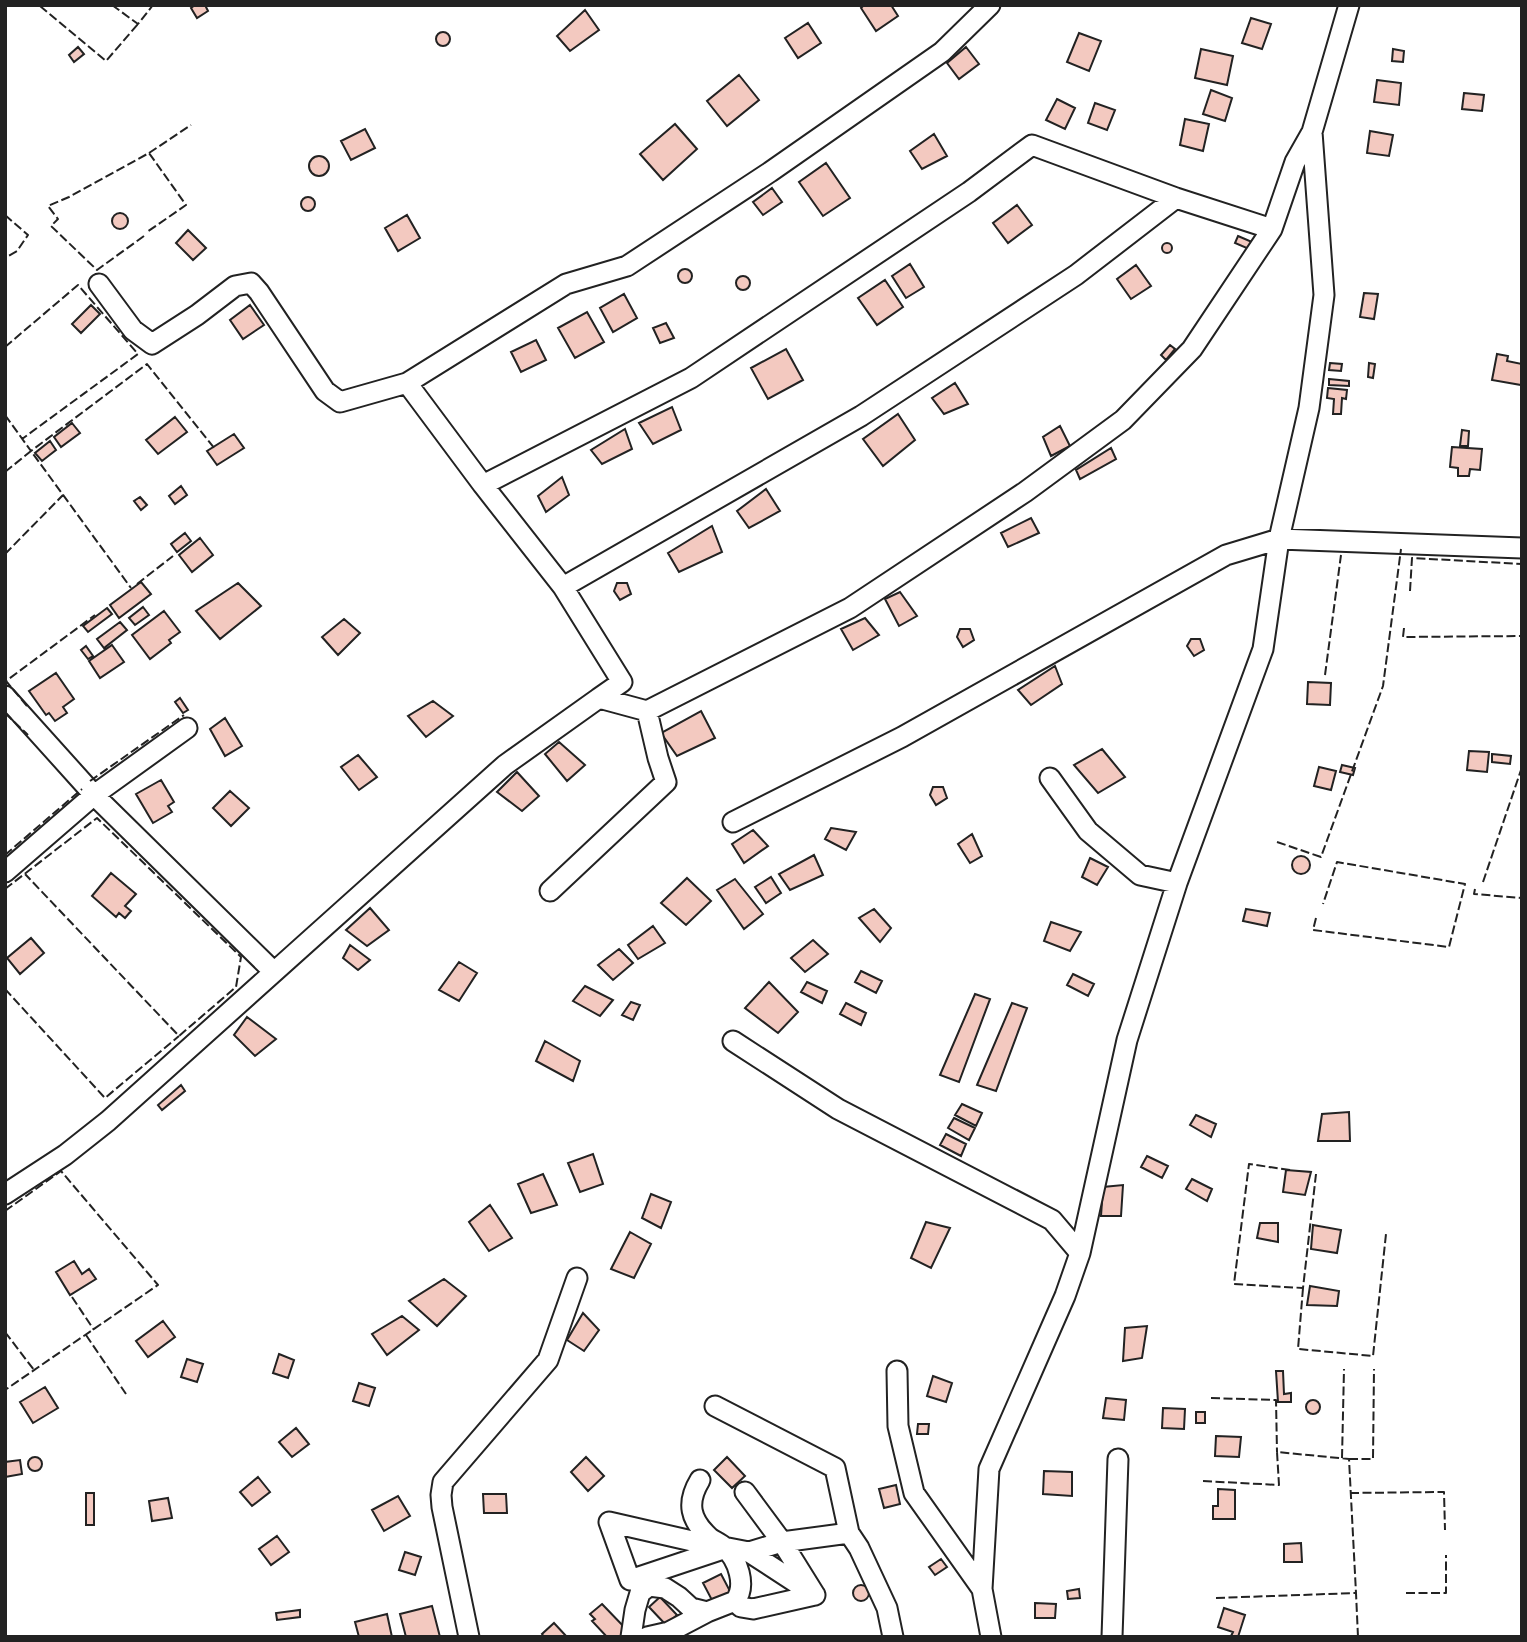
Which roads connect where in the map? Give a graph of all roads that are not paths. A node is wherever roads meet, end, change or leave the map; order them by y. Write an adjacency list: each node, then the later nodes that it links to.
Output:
1 (990, 5): 7 (street)
2 (1349, 5): 3 (street)
3 (1312, 132): 5 (street); 9 (street)
4 (1176, 198): 5 (street); 8 (street); 11 (street)
5 (1272, 229): 14 (street)
6 (99, 284): 7 (street)
7 (407, 383): 8 (street)
8 (483, 485): 11 (street)
9 (1279, 539): 10 (street); 18 (street); 20 (street)
10 (1522, 548)
11 (563, 587): 13 (street)
12 (5, 696): 17 (street)
13 (599, 698): 14 (street); 22 (street)
14 (647, 711): 21 (street)
15 (187, 728): 17 (street)
16 (1051, 778): 20 (street)
17 (94, 795): 19 (street); 22 (street)
18 (733, 822)
19 (5, 872)
20 (1177, 883): 26 (street)
21 (550, 891)
22 (273, 971): 25 (street)
23 (733, 1041): 26 (street)
24 (1080, 1193): 26 (street)
25 (5, 1194)
26 (1080, 1253): 37 (street)
27 (577, 1278): 41 (street)
28 (897, 1371): 37 (street)
29 (715, 1406): 33 (street)
30 (1118, 1459): 46 (street)
31 (700, 1480): 35 (street)
32 (745, 1492): 34 (street)
33 (849, 1533): 34 (street); 44 (street)
34 (782, 1542): 36 (street); 38 (street)
35 (726, 1548): 35 (street); 36 (street); 39 (street)
36 (749, 1552): 38 (street)
37 (982, 1589): 45 (street)
38 (815, 1595): 39 (street)
39 (735, 1601): 40 (street)
40 (707, 1612): 42 (street); 43 (street)
41 (469, 1637)
42 (631, 1637)
43 (648, 1637)
44 (893, 1637)
45 (991, 1637)
46 (1112, 1637)

